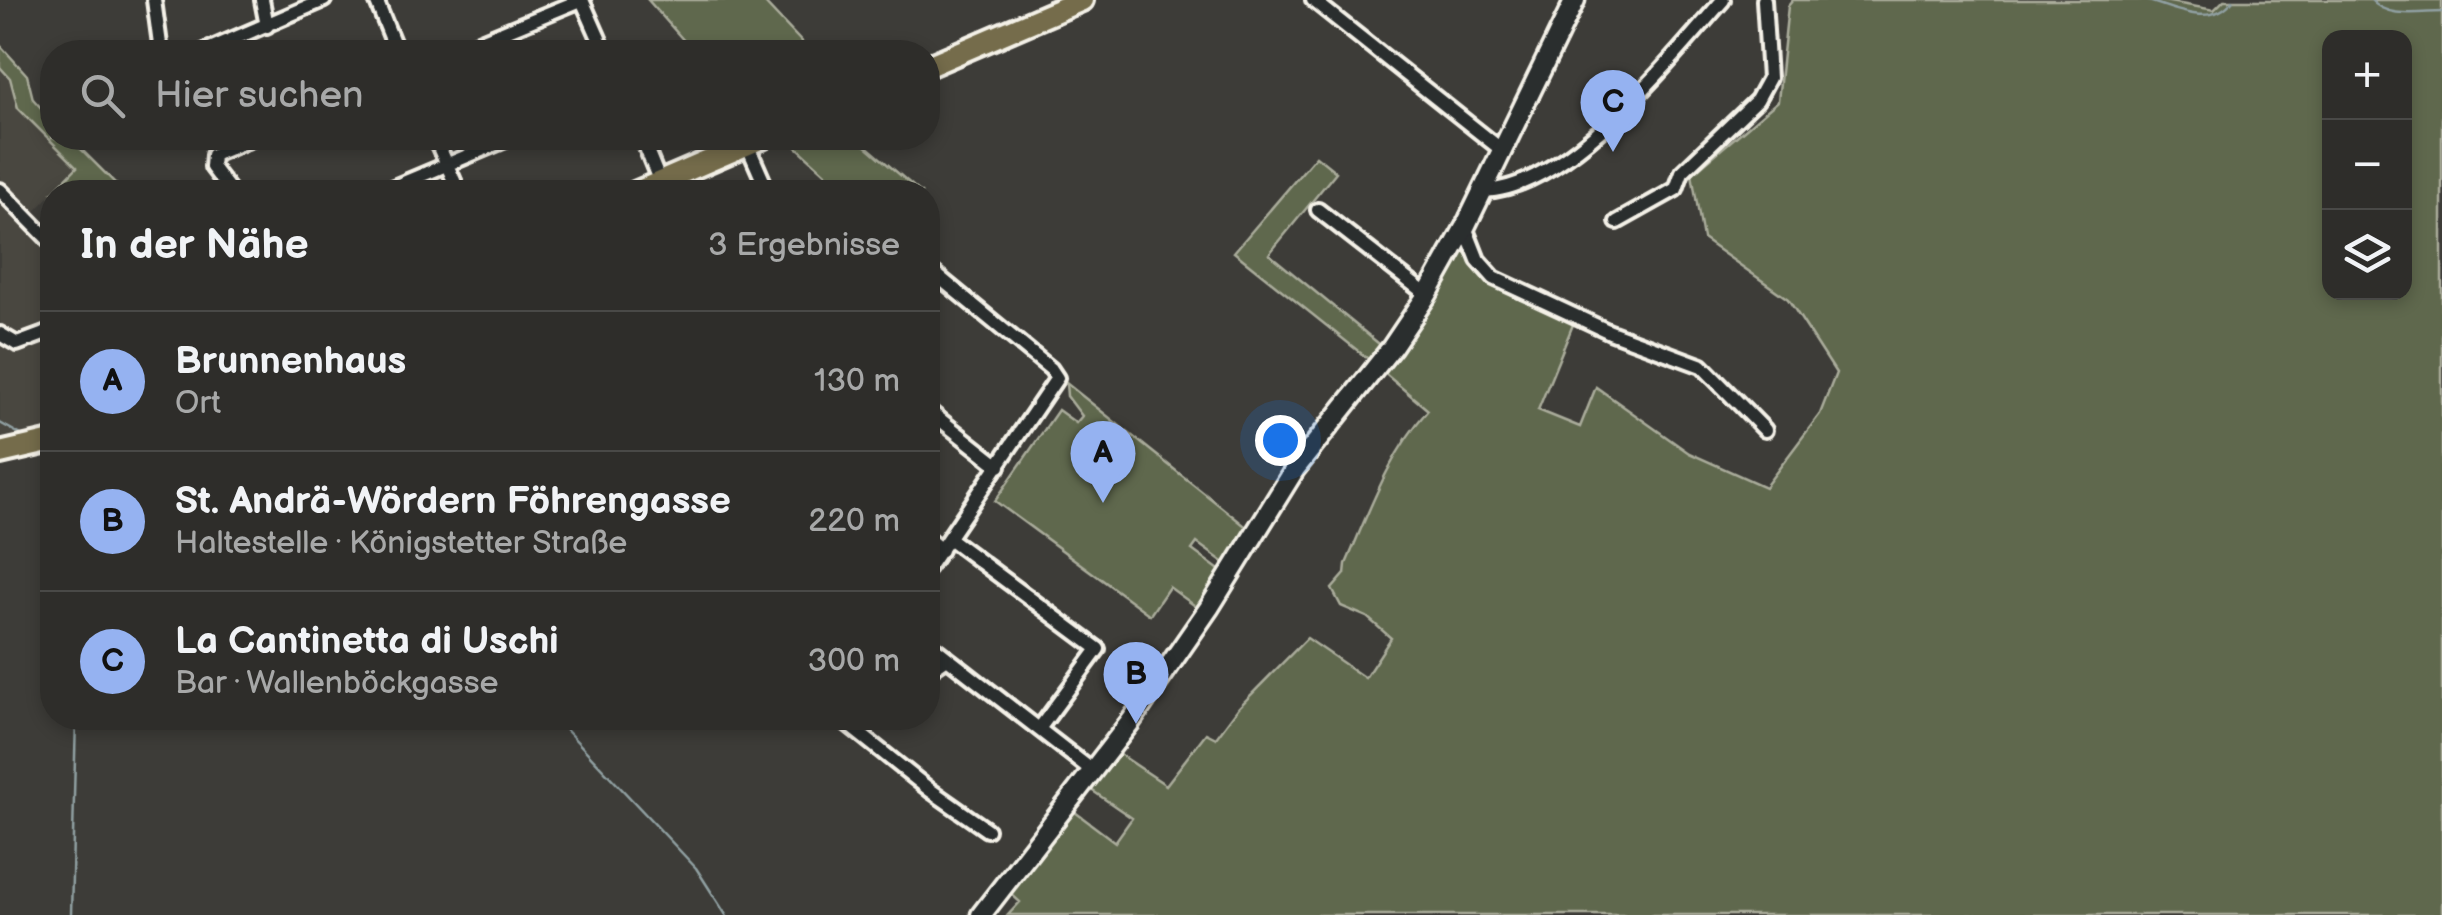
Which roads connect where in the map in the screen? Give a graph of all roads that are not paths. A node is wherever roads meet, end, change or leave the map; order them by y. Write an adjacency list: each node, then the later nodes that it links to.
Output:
1 (154, 0): 12 (street)
2 (262, 0): 11 (street)
3 (324, 0): 11 (street)
4 (376, 0): 14 (street)
5 (582, 0): 15 (street); 16 (street)
6 (1082, 0): 17 (main road)
7 (1314, 0): 24 (street)
8 (1575, 0): 24 (main road)
9 (1724, 0): 33 (street)
10 (1764, 0): 35 (street)
11 (267, 26): 13 (street)
12 (159, 40)
13 (233, 40)
14 (393, 40)
15 (484, 40)
16 (600, 40)
17 (940, 61)
18 (225, 150): 26 (street)
19 (441, 150): 25 (street)
20 (481, 150): 25 (street)
21 (647, 150): 29 (street)
22 (736, 150): 30 (main road)
23 (756, 150): 31 (street)
24 (1503, 151): 33 (main road)
25 (447, 164): 27 (street); 28 (street)
26 (222, 180)
27 (410, 180)
28 (454, 180)
29 (659, 180)
30 (678, 180)
31 (765, 180)
32 (0, 190): 37 (street)
33 (1483, 191): 36 (main road)
34 (1318, 210): 39 (street)
35 (1617, 222)
36 (1466, 227): 39 (main road); 43 (street)
37 (40, 231)
38 (940, 278): 46 (street)
39 (1428, 296): 55 (main road)
40 (0, 334): 41 (street)
41 (40, 335)
42 (940, 419): 46 (street)
43 (1765, 430)
44 (40, 444): 45 (main road)
45 (0, 453)
46 (999, 466): 48 (street)
47 (940, 542): 48 (street)
48 (946, 544): 49 (street); 53 (street)
49 (940, 552)
50 (940, 652): 51 (street)
51 (947, 658): 52 (street); 53 (street)
52 (940, 663)
53 (1039, 729): 55 (street)
54 (861, 730): 56 (street)
55 (1094, 772): 57 (main road)
56 (987, 830)
57 (981, 915)

